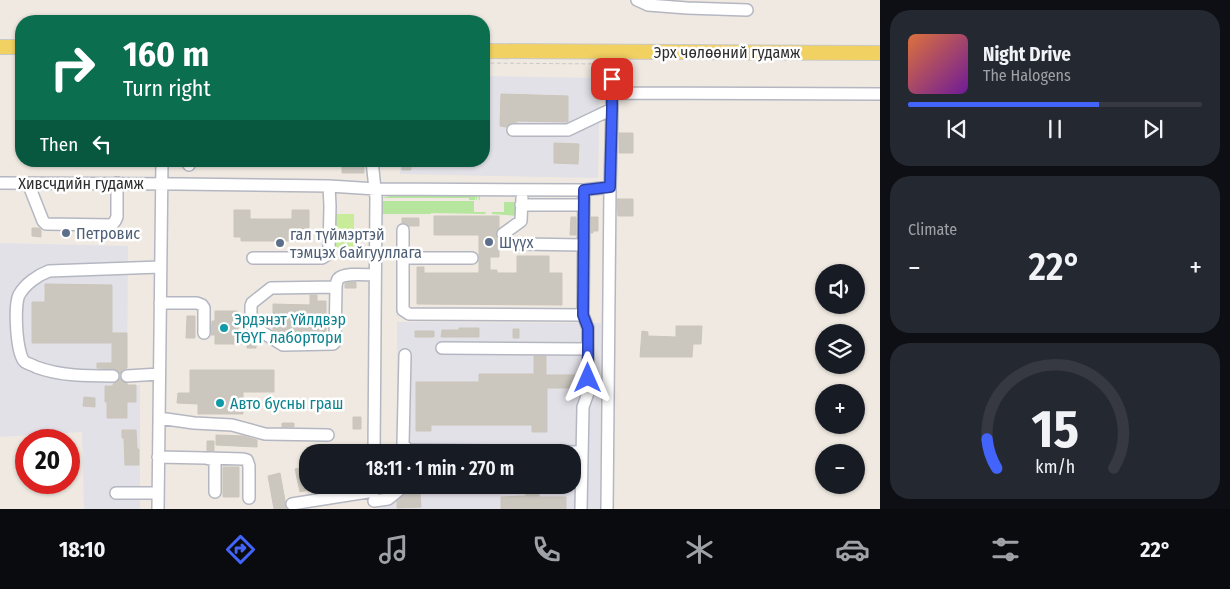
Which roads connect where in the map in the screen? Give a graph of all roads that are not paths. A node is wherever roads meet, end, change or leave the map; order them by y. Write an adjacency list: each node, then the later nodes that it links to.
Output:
1 (637, 0): 2 (street)
2 (747, 10)
3 (0, 47): 4 (main road)
4 (15, 47)
5 (490, 51): 7 (main road, Эрх чөлөөний гудамж)
6 (880, 53): 7 (main road, Эрх чөлөөний гудамж)
7 (612, 58): 8 (street)
8 (612, 93): 9 (street); 10 (street)
9 (880, 94)
10 (612, 108): 11 (street); 19 (street)
11 (513, 130)
12 (162, 167): 17 (street)
13 (373, 167): 20 (street)
14 (0, 183): 15 (street, Хивсчдийн гудамж)
15 (28, 183): 16 (street, Хивсчдийн гудамж); 16 (street)
16 (117, 183): 17 (street, Хивсчдийн гудамж)
17 (161, 184): 18 (street, Хивсчдийн гудамж); 32 (street)
18 (329, 186): 20 (street, Хивсчдийн гудамж); 29 (street)
19 (610, 187): 22 (street, Хивсчдийн гудамж); 59 (street)
20 (376, 189): 21 (street, Хивсчдийн гудамж); 33 (street)
21 (522, 189): 22 (street, Хивсчдийн гудамж); 23 (street)
22 (584, 190): 24 (street)
23 (521, 205): 24 (street); 26 (street)
24 (584, 205): 28 (street)
25 (403, 230): 30 (street)
26 (503, 234)
27 (521, 244): 28 (street)
28 (583, 245): 36 (street)
29 (253, 258)
30 (403, 258): 31 (street); 36 (street)
31 (472, 258)
32 (160, 267): 35 (street); 42 (street)
33 (375, 275): 34 (street); 46 (street)
34 (336, 287): 34 (street)
35 (160, 303): 37 (street); 41 (street)
36 (583, 315): 39 (street)
37 (204, 333)
38 (442, 348): 39 (street)
39 (588, 348): 47 (street)
40 (405, 355): 47 (street)
41 (159, 374): 43 (street); 44 (street)
42 (113, 376)
43 (127, 376)
44 (159, 418): 45 (street); 48 (street)
45 (328, 435)
46 (374, 444)
47 (582, 452): 58 (street)
48 (158, 457): 49 (street); 52 (street)
49 (205, 458): 50 (street); 55 (street)
50 (215, 492)
51 (116, 493): 52 (street)
52 (158, 493): 57 (street)
53 (395, 494): 54 (street)
54 (374, 496): 56 (street)
55 (249, 498)
56 (292, 504)
57 (158, 509)
58 (581, 509)
59 (607, 509)

